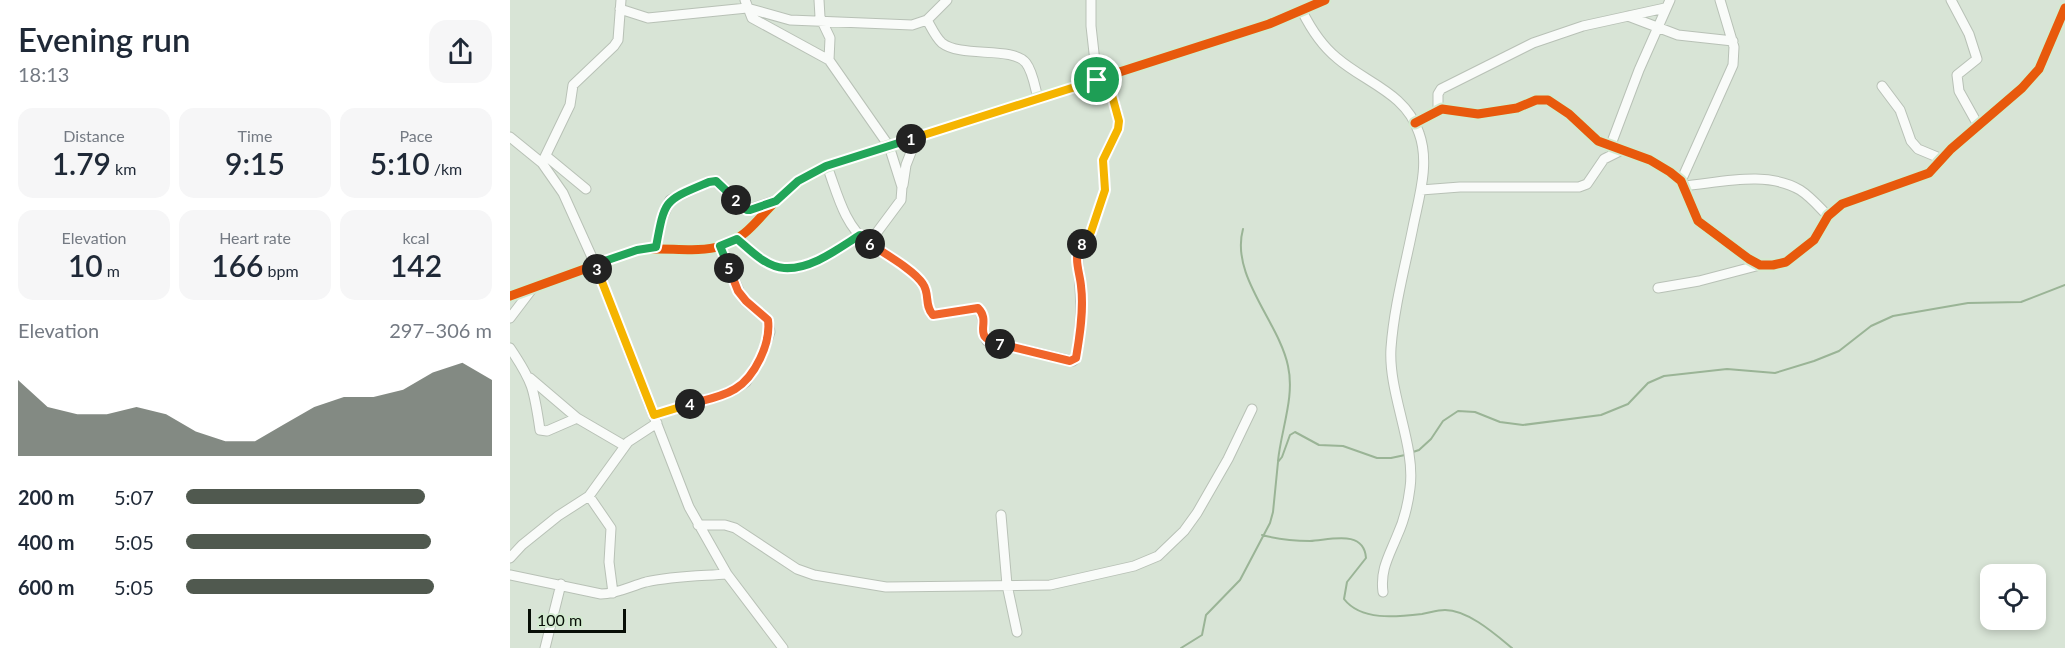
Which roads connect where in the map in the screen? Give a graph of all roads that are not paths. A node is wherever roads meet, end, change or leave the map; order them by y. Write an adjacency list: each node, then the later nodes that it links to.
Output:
1 (819, 0): 14 (street)
2 (947, 0): 13 (street)
3 (1091, 0): 21 (street)
4 (1325, 0): 11 (street)
5 (1720, 0): 18 (street)
6 (1951, 0): 26 (street)
7 (621, 4): 8 (street); 33 (street)
8 (746, 4): 14 (street); 19 (street)
9 (1667, 4): 12 (street); 15 (street)
10 (2065, 8): 16 (street)
11 (1302, 11): 20 (street); 25 (street)
12 (1626, 15): 15 (street); 24 (street)
13 (927, 20): 14 (street); 23 (street)
14 (823, 21): 19 (street)
15 (1658, 28): 18 (street); 31 (street)
16 (2055, 34): 17 (street); 26 (street)
17 (2065, 37)
18 (1732, 41): 37 (street)
19 (829, 60): 30 (street)
20 (1107, 77): 21 (street); 46 (street)
21 (1097, 80): 23 (street)
22 (1882, 86): 35 (street)
23 (1038, 98): 28 (street)
24 (1438, 110): 25 (street); 29 (street)
25 (1415, 123): 40 (street)
26 (1978, 125): 35 (street)
27 (510, 137): 33 (street)
28 (917, 137): 30 (street); 38 (street)
29 (1598, 141): 31 (street); 34 (street)
30 (889, 146): 36 (street); 38 (street)
31 (1610, 147): 32 (street)
32 (1620, 151): 34 (street); 37 (street)
33 (544, 159): 39 (street); 49 (street)
34 (1604, 159): 40 (street)
35 (1942, 159): 43 (street)
36 (826, 166): 41 (street); 44 (street)
37 (1682, 184): 43 (street); 50 (street)
38 (903, 187): 46 (street)
39 (586, 189)
40 (1420, 190): 69 (street)
41 (776, 201): 42 (street); 45 (street)
42 (747, 210): 45 (street); 48 (street)
43 (1828, 216): 50 (street)
44 (860, 235): 45 (street); 46 (street)
45 (741, 237): 47 (street)
46 (869, 243)
47 (720, 246): 48 (street); 59 (street)
48 (656, 247): 49 (street)
49 (596, 264): 52 (street); 59 (street)
50 (1760, 265): 51 (street)
51 (1658, 288)
52 (531, 289): 53 (street); 54 (street)
53 (510, 296)
54 (510, 318)
55 (510, 348): 56 (street)
56 (530, 378): 58 (street); 58 (street)
57 (1252, 409): 68 (street)
58 (577, 418): 60 (street)
59 (655, 419): 60 (street); 63 (street)
60 (625, 446): 61 (street)
61 (589, 496): 64 (street); 70 (street)
62 (1000, 515): 68 (street)
63 (698, 525): 65 (street); 68 (street)
64 (510, 558)
65 (727, 574): 70 (street); 73 (street)
66 (510, 575): 67 (street)
67 (561, 584): 70 (street); 72 (street)
68 (1006, 585): 71 (street)
69 (1383, 592)
70 (614, 593)
71 (1017, 632)
72 (545, 648)
73 (783, 648)

